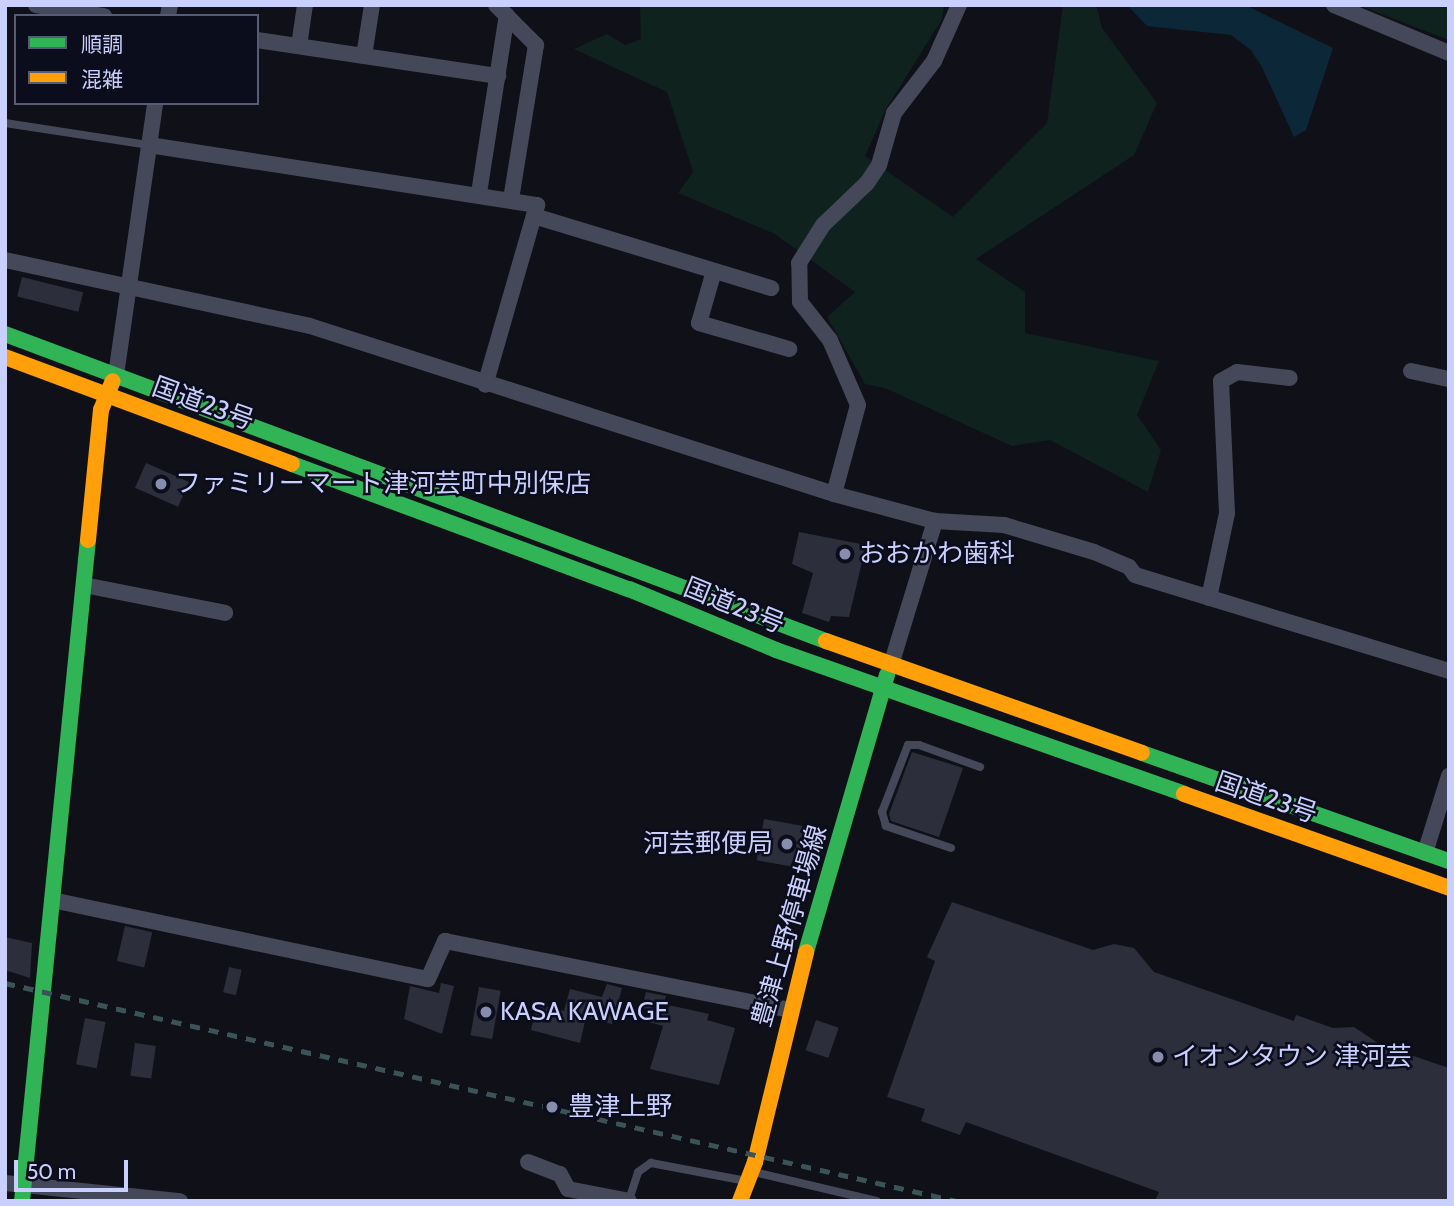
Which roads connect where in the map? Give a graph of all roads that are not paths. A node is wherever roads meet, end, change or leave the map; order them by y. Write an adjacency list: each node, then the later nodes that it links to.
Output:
1 (36, 5): 7 (street)
2 (305, 5): 9 (street)
3 (372, 5): 11 (street)
4 (959, 5): 32 (street)
5 (1334, 5): 10 (street)
6 (501, 10): 12 (street); 17 (street)
7 (92, 14)
8 (259, 40): 9 (street)
9 (299, 46): 11 (street)
10 (1449, 53)
11 (364, 56): 12 (street)
12 (498, 76): 16 (street)
13 (155, 105): 15 (street)
14 (5, 123): 15 (lane)
15 (149, 145): 16 (street); 21 (street)
16 (479, 193): 17 (street)
17 (511, 200): 18 (street)
18 (534, 216): 20 (street); 30 (street)
19 (5, 260): 21 (street)
20 (714, 271): 22 (street); 24 (street)
21 (129, 286): 27 (street); 30 (street)
22 (771, 288)
23 (5, 334): 27 (main road, 国道23号)
24 (789, 349)
25 (5, 357): 31 (main road, 国道23号)
26 (1411, 371): 29 (street)
27 (116, 375): 31 (main road); 37 (main road, 国道23号)
28 (1290, 378): 35 (street)
29 (1449, 379)
30 (485, 386): 32 (street)
31 (105, 394): 34 (main road); 39 (main road, 国道23号)
32 (834, 494): 33 (street)
33 (935, 521): 35 (street); 37 (street)
34 (84, 585): 36 (street); 46 (main road)
35 (1209, 598): 38 (street)
36 (225, 613)
37 (891, 665): 39 (main road, 豊津上野停車場線); 43 (main road, 国道23号)
38 (1449, 671)
39 (883, 687): 45 (main road, 国道23号); 47 (main road, 豊津上野停車場線)
40 (979, 767): 42 (lane)
41 (1449, 776): 43 (street)
42 (951, 848)
43 (1425, 853): 44 (main road, 国道23号)
44 (1449, 862)
45 (1449, 888)
46 (52, 900): 47 (street); 51 (main road)
47 (791, 1010): 49 (main road, 豊津上野停車場線)
48 (528, 1163): 52 (street)
49 (748, 1176): 53 (lane); 56 (main road, 豊津上野停車場線); 57 (lane)
50 (5, 1183): 51 (street)
51 (24, 1183): 54 (main road); 55 (street)
52 (591, 1197): 53 (street)
53 (629, 1200)
54 (22, 1201)
55 (180, 1201)
56 (740, 1201)
57 (877, 1201)

